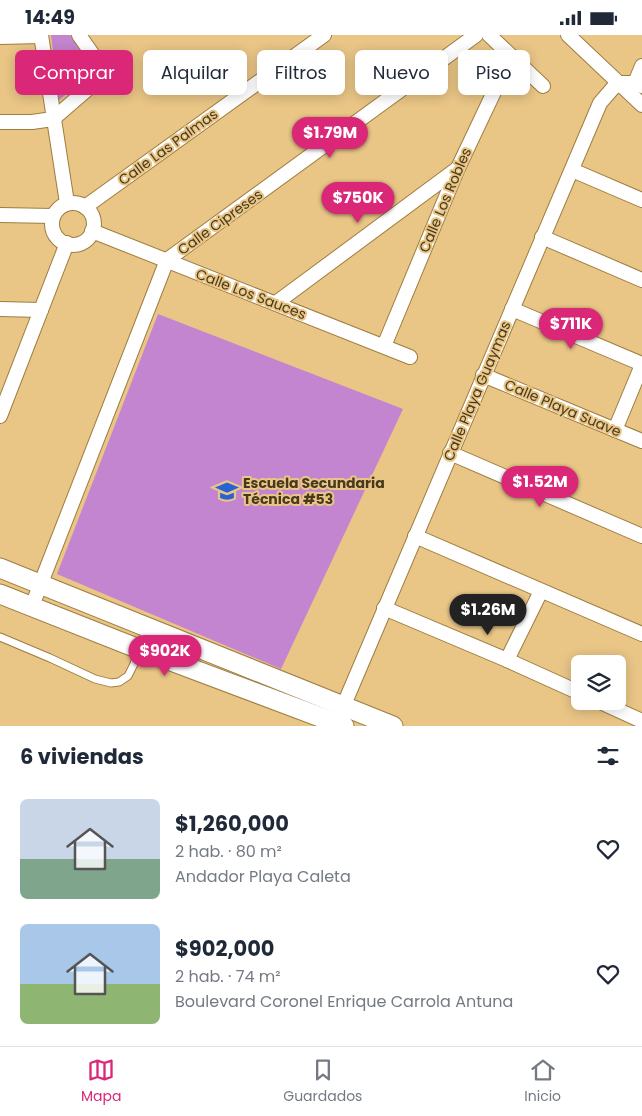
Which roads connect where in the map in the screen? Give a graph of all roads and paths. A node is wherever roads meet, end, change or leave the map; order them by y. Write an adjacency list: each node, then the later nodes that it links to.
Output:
1 (79, 35): 16 (street)
2 (324, 35): 22 (street, Calle Las Palmas)
3 (476, 35): 28 (street, Calle Cipreses)
4 (489, 35): 8 (street)
5 (568, 35): 11 (street)
6 (41, 36): 7 (street); 16 (street)
7 (0, 37)
8 (505, 50)
9 (642, 66): 12 (street)
10 (530, 74): 13 (street)
11 (620, 83): 12 (street); 15 (street); 19 (street, Calle Playa Guaymas)
12 (638, 84)
13 (543, 86)
14 (493, 95): 18 (street, Calle Los Robles)
15 (642, 105)
16 (53, 119): 17 (street); 21 (street)
17 (0, 122)
18 (458, 168): 30 (street); 34 (street, Calle Los Robles)
19 (572, 170): 20 (street); 26 (street, Calle Playa Guaymas)
20 (642, 200)
21 (67, 203): 22 (street); 24 (street)
22 (85, 207): 25 (street)
23 (0, 215): 24 (street)
24 (53, 215): 27 (street)
25 (92, 231): 27 (street); 28 (street, Calle Los Sauces)
26 (542, 237): 29 (street); 32 (street, Calle Playa Guaymas)
27 (66, 243): 33 (street)
28 (167, 260): 30 (street, Calle Los Sauces); 45 (street, Calle Cipreses)
29 (642, 279)
30 (276, 303): 34 (street, Calle Los Sauces)
31 (0, 309): 33 (street)
32 (512, 309): 36 (street); 37 (street, Calle Playa Guaymas)
33 (41, 310): 38 (street)
34 (384, 346): 35 (street, Calle Los Sauces)
35 (410, 357)
36 (642, 364): 39 (street)
37 (484, 375): 39 (street, Calle Playa Suave); 41 (street, Calle Playa Guaymas)
38 (1, 410)
39 (615, 429): 40 (street, Calle Playa Suave)
40 (642, 441)
41 (450, 453): 42 (street, Calle Playa Guaymas); 43 (street)
42 (415, 536): 46 (street); 49 (street, Calle Playa Guaymas)
43 (642, 536)
44 (0, 568): 45 (main road)
45 (41, 583): 48 (street, Calle Cipreses); 50 (main road)
46 (541, 591): 51 (street); 54 (street)
47 (0, 594): 48 (main road)
48 (32, 606): 53 (main road)
49 (384, 608): 54 (street); 57 (street, Calle Playa Guaymas)
50 (147, 627): 53 (lane); 57 (main road)
51 (642, 634)
52 (0, 637): 53 (lane)
53 (139, 649): 57 (main road)
54 (507, 660): 55 (street)
55 (571, 689)
56 (614, 710): 58 (street)
57 (339, 720): 59 (main road)
58 (634, 721)
59 (393, 726)

